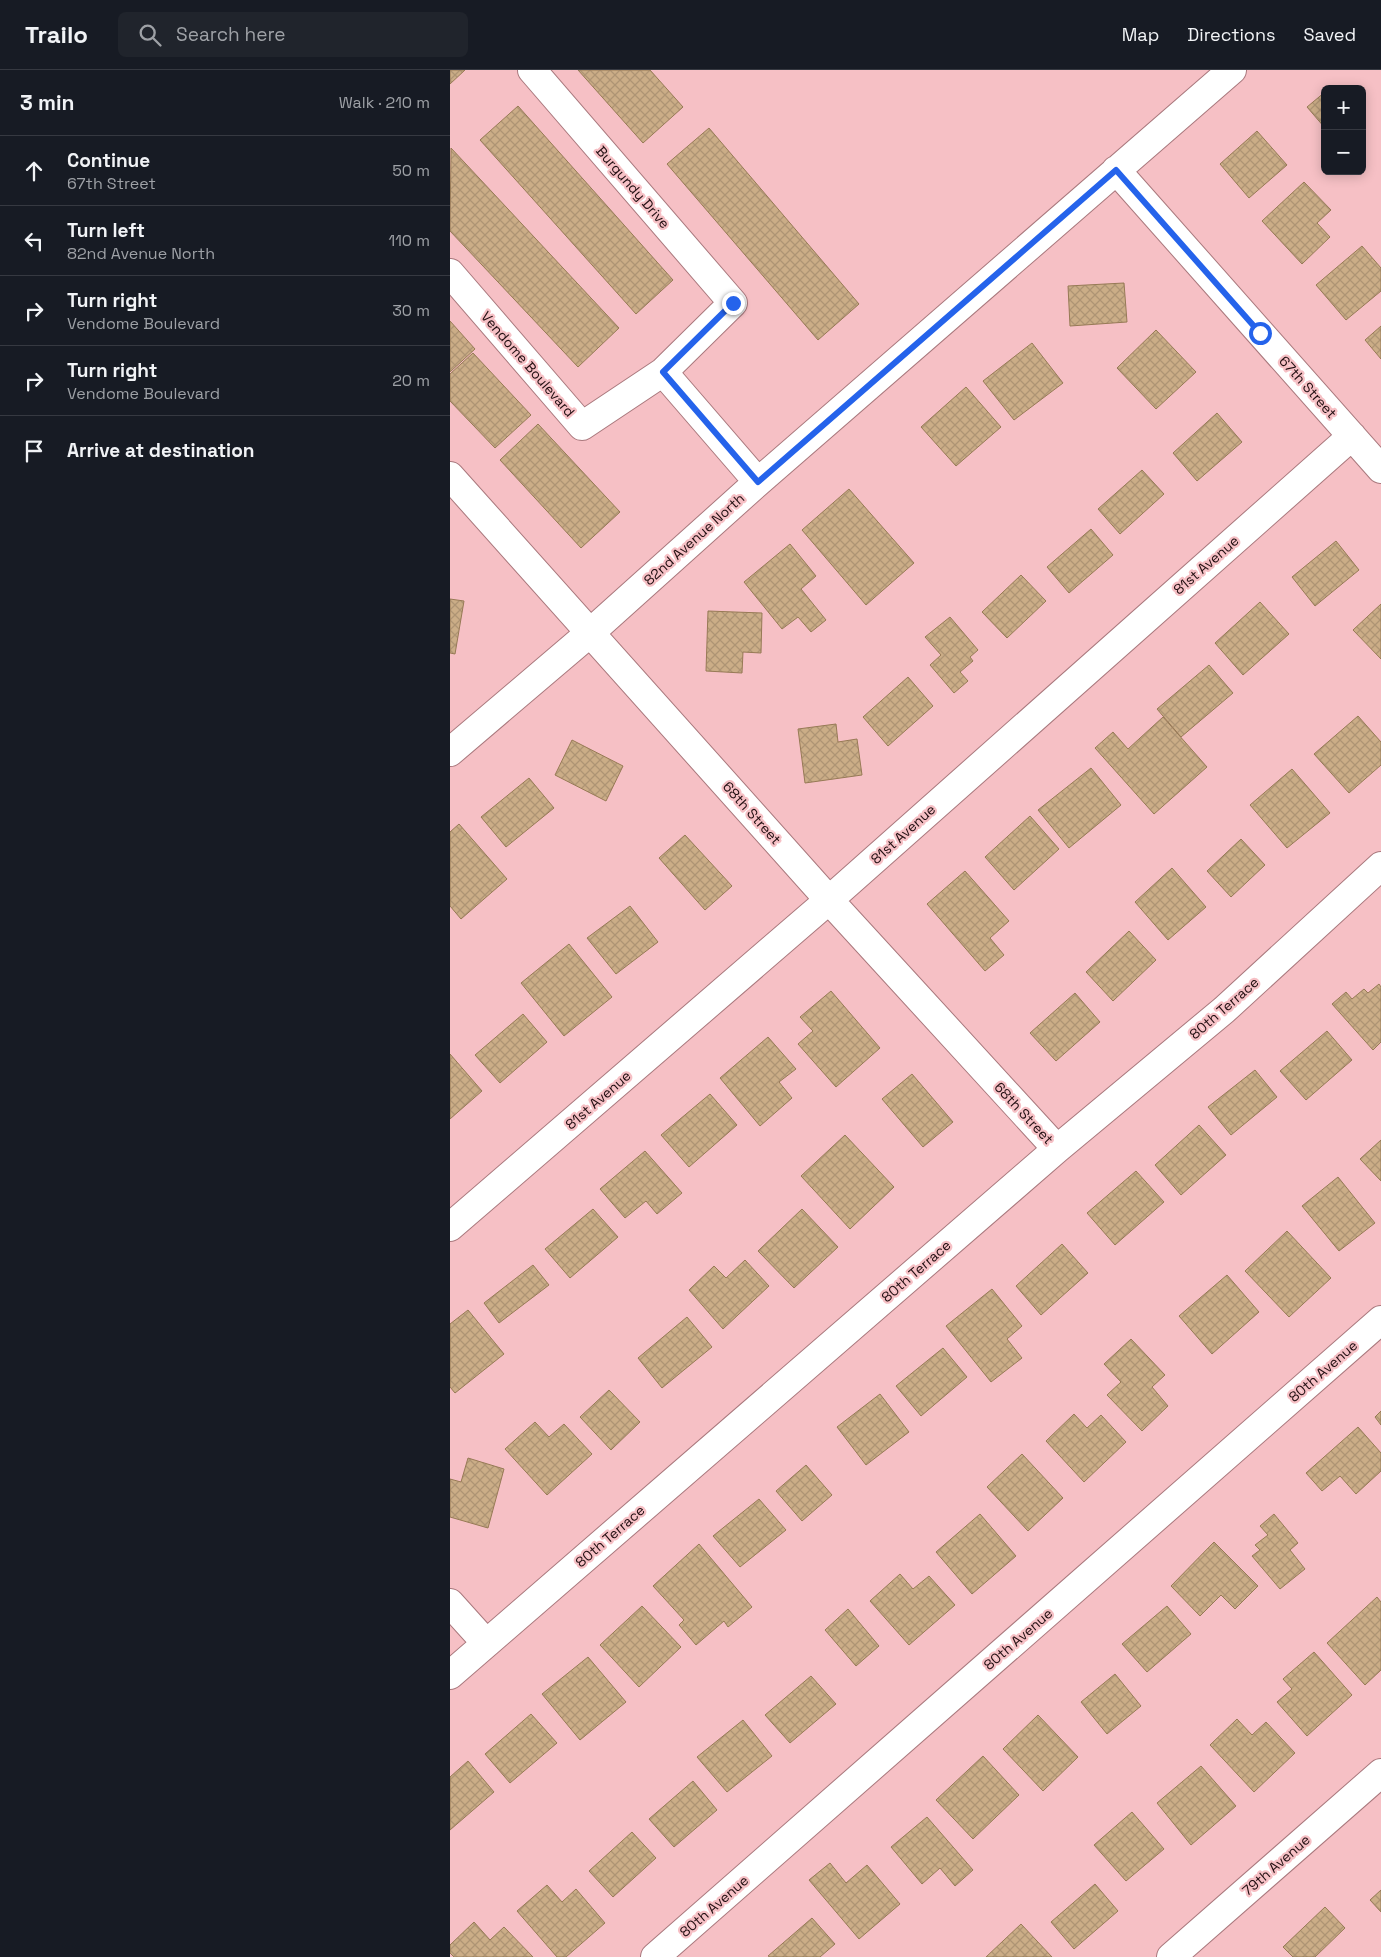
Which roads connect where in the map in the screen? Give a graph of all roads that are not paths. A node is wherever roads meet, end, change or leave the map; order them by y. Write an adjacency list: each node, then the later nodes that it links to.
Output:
1 (532, 70): 5 (street, Burgundy Drive)
2 (1232, 70): 3 (street, 82nd Avenue North)
3 (1116, 170): 7 (street, 67th Street); 10 (street, 82nd Avenue North)
4 (450, 273): 6 (street, Vendome Boulevard)
5 (733, 303): 6 (street, Vendome Boulevard)
6 (663, 372): 10 (street)
7 (1352, 436): 8 (street, 67th Street); 14 (street, 81st Avenue)
8 (1381, 469)
9 (450, 476): 11 (street, 68th Street)
10 (758, 482): 11 (street, 82nd Avenue North)
11 (591, 632): 12 (street, 82nd Avenue North); 14 (street, 68th Street)
12 (450, 752)
13 (1381, 866): 15 (street, 80th Terrace)
14 (828, 900): 15 (street, 68th Street); 16 (street, 81st Avenue)
15 (1056, 1148): 19 (street, 80th Terrace)
16 (450, 1227)
17 (1381, 1320): 22 (street, 80th Avenue)
18 (450, 1602): 19 (street)
19 (486, 1643): 20 (street, 80th Terrace)
20 (450, 1675)
21 (1381, 1773): 23 (street, 79th Avenue)
22 (655, 1957)
23 (1171, 1957)

